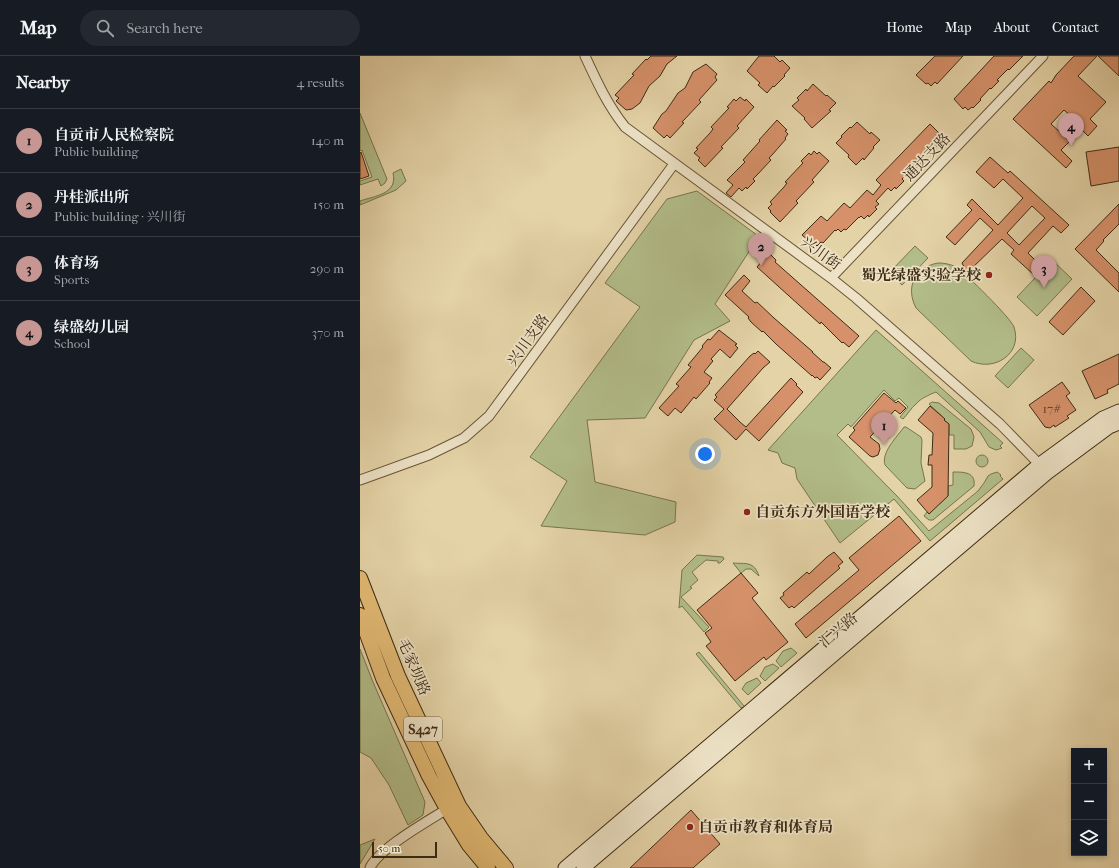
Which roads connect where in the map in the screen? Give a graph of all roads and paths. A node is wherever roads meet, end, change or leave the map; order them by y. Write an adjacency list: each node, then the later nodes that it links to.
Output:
1 (585, 56): 3 (street, 兴川街)
2 (1043, 56): 4 (street, 通达支路)
3 (674, 164): 4 (street, 兴川街); 8 (street, 兴川支路)
4 (831, 278): 7 (street, 兴川街)
5 (1119, 411): 7 (main road)
6 (1119, 423): 7 (main road, 汇兴路)
7 (1043, 469): 15 (main road); 16 (main road, 汇兴路)
8 (360, 480)
9 (360, 578): 14 (main road, 毛家坝路 / S427)
10 (360, 614): 11 (main road, 毛家坝路 / S427)
11 (447, 809): 12 (street); 13 (main road, 毛家坝路 / S427)
12 (370, 868)
13 (488, 868)
14 (506, 868)
15 (565, 868)
16 (583, 868)

